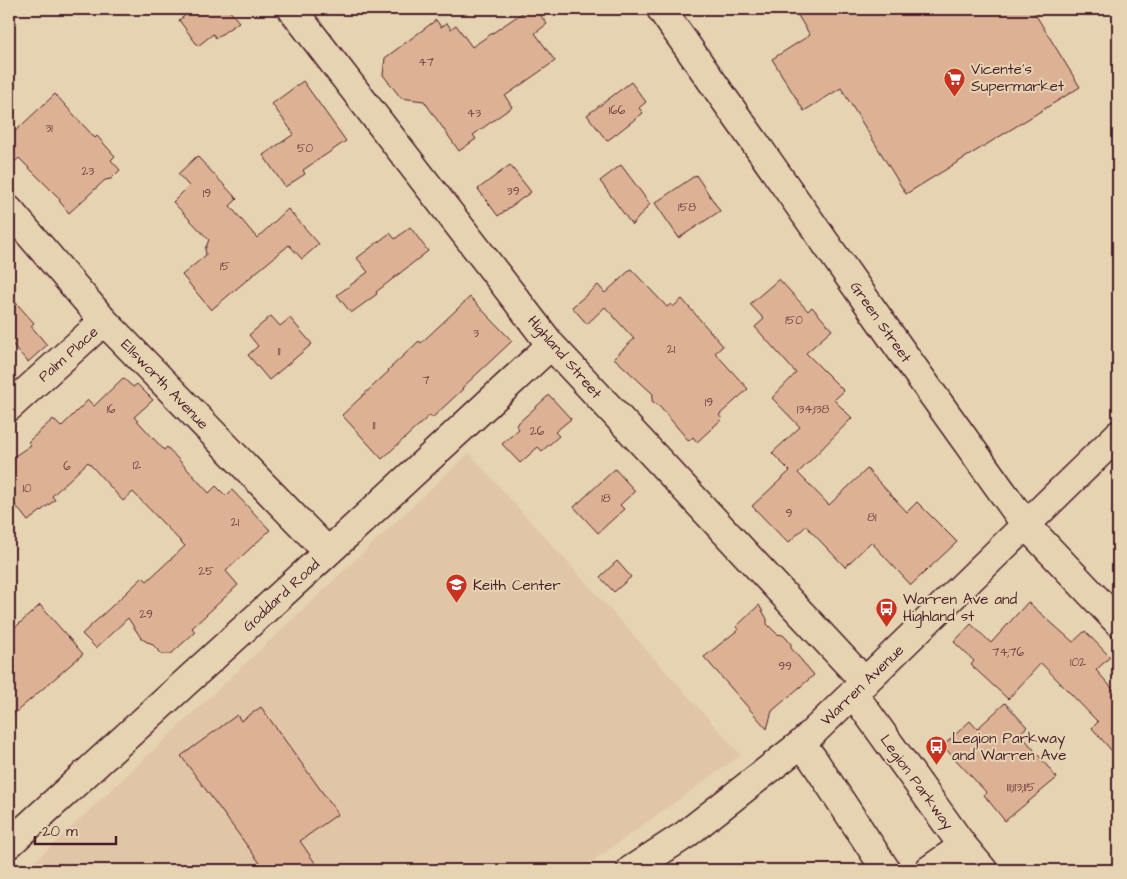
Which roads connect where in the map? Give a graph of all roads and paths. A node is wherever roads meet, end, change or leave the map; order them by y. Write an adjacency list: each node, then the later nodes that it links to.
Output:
1 (292, 9): 5 (street, Highland Street)
2 (661, 9): 8 (street, Green Street)
3 (9, 210): 4 (street, Ellsworth Avenue)
4 (104, 321): 6 (street, Palm Place); 9 (street, Ellsworth Avenue)
5 (551, 344): 9 (street, Goddard Road); 11 (street, Highland Street)
6 (9, 408)
7 (1118, 435): 8 (street, Warren Avenue)
8 (1026, 525): 10 (street, Green Street); 11 (street, Warren Avenue)
9 (328, 552): 13 (street, Goddard Road)
10 (1118, 622)
11 (859, 688): 12 (street, Warren Avenue); 14 (street, Legion Parkway)
12 (801, 744): 15 (street, Warren Avenue); 16 (street)
13 (9, 844)
14 (963, 846): 17 (street); 18 (street, Legion Parkway)
15 (631, 870)
16 (886, 870)
17 (929, 870)
18 (983, 870)

